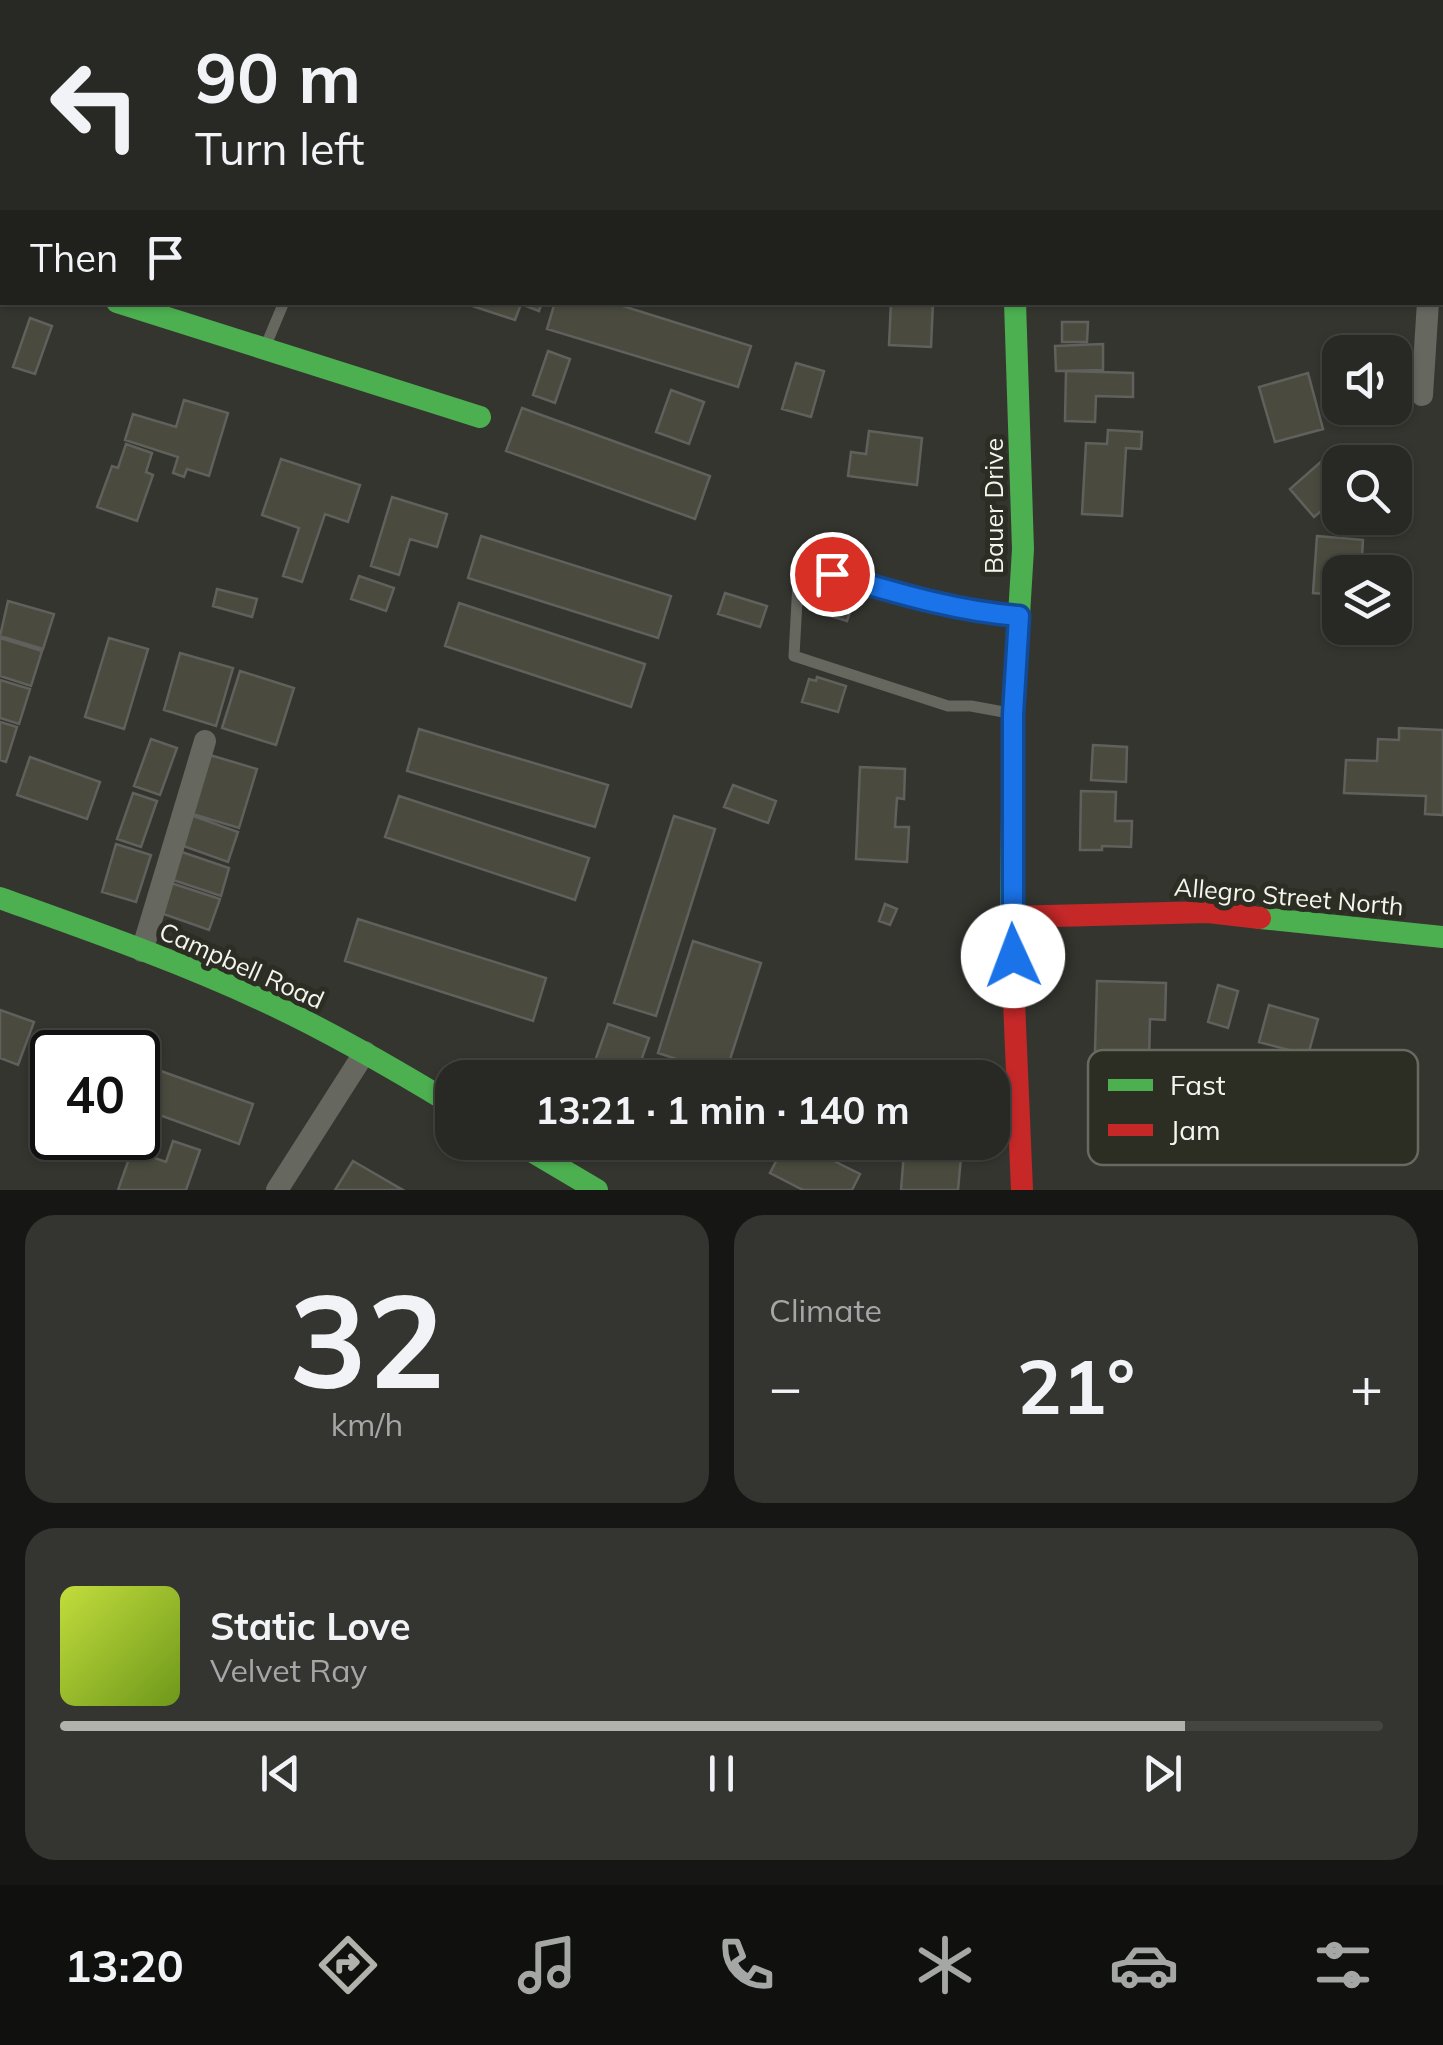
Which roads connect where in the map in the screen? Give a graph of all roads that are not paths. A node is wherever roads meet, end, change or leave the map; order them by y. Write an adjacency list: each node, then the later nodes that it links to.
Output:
1 (130, 305): 5 (street)
2 (283, 305): 5 (lane)
3 (1015, 305): 8 (street, Bauer Drive)
4 (1428, 305): 6 (street)
5 (264, 349): 7 (street)
6 (1422, 395)
7 (480, 416)
8 (1019, 616): 9 (street, Bauer Drive); 9 (lane)
9 (1013, 714): 12 (street, Bauer Drive)
10 (204, 740): 14 (street)
11 (0, 898): 14 (street, Campbell Road)
12 (1011, 917): 13 (street, Allegro Street North); 20 (street, Bauer Drive)
13 (1443, 937)
14 (142, 950): 15 (street, Campbell Road)
15 (366, 1052): 16 (street, Campbell Road); 18 (street)
16 (435, 1094)
17 (546, 1160): 19 (street)
18 (277, 1190)
19 (596, 1190)
20 (1022, 1190)

